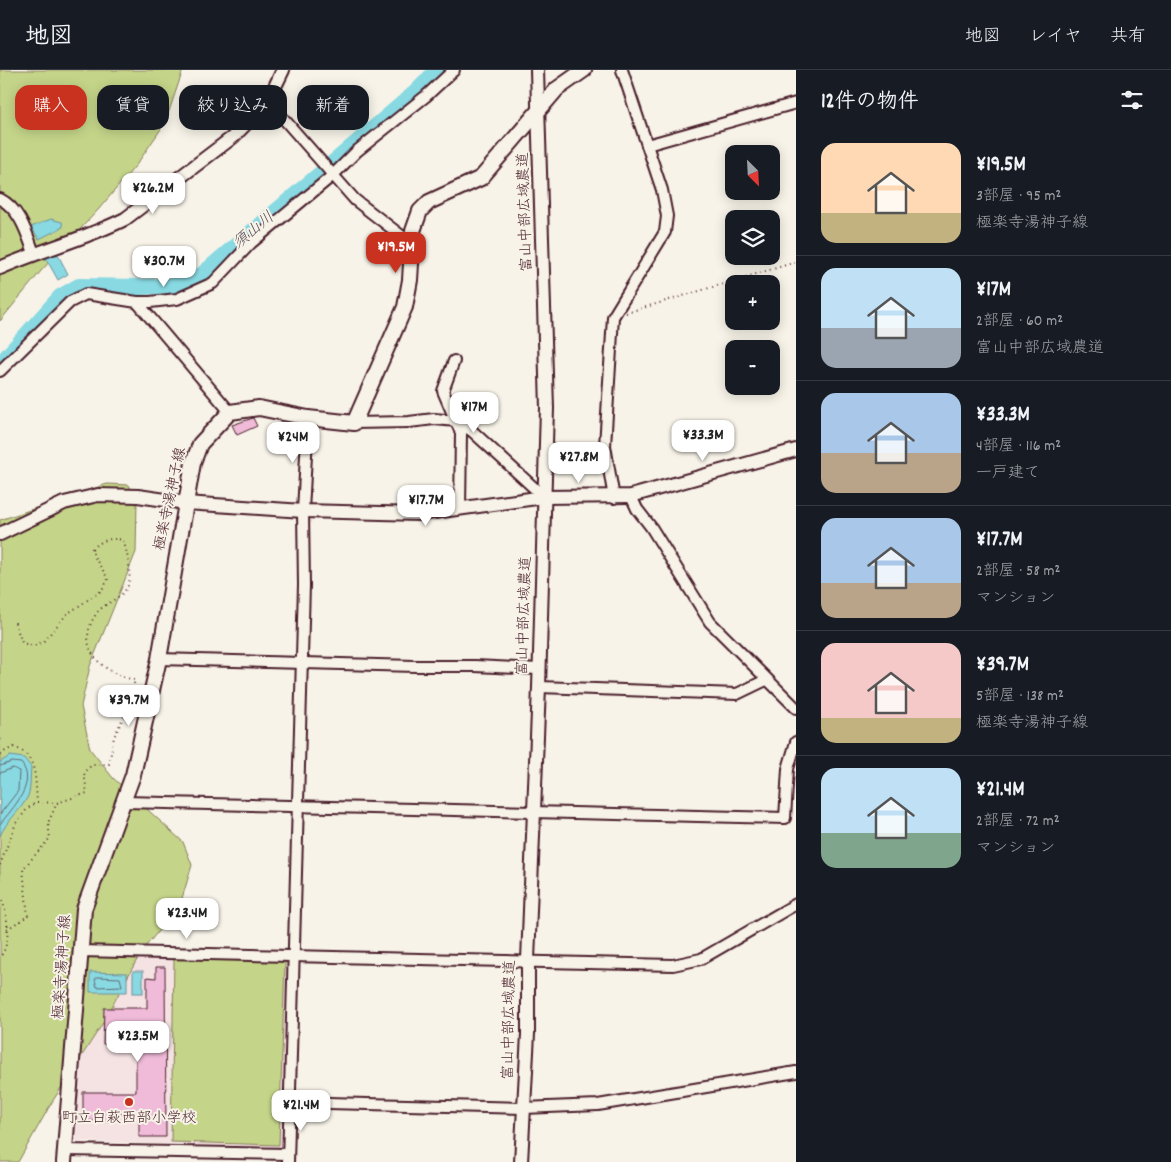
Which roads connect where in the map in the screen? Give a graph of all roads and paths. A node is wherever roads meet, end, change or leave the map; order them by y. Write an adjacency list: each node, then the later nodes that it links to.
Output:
1 (283, 70): 6 (street)
2 (454, 70): 12 (street)
3 (537, 70): 8 (street, 富山中部広域農道)
4 (584, 70): 8 (main road)
5 (622, 70): 11 (street)
6 (276, 85)
7 (796, 103): 11 (street)
8 (539, 110): 14 (main road); 28 (street, 富山中部広域農道)
9 (287, 123): 12 (street)
10 (240, 130): 15 (street)
11 (647, 145): 19 (street)
12 (332, 176): 14 (street); 18 (street)
13 (0, 199): 15 (street)
14 (412, 244): 25 (main road)
15 (34, 253): 17 (street)
16 (796, 262): 19 (path)
17 (0, 268)
18 (136, 302): 21 (street); 22 (street)
19 (613, 317): 29 (street)
20 (454, 361): 24 (street)
21 (0, 371)
22 (230, 412): 23 (main road); 30 (main road, 極楽寺湯神子線)
23 (308, 418): 25 (main road); 32 (street)
24 (457, 421): 25 (street); 28 (street); 31 (street)
25 (354, 423)
26 (796, 450): 27 (street)
27 (631, 496): 29 (street); 38 (street)
28 (544, 497): 29 (street); 31 (street); 37 (street, 富山中部広域農道)
29 (614, 498)
30 (186, 503): 32 (street); 33 (street); 35 (main road, 極楽寺湯神子線)
31 (460, 509): 32 (street)
32 (303, 511): 36 (street)
33 (0, 534)
34 (14, 620): 45 (path)
35 (159, 659): 36 (street); 44 (main road, 極楽寺湯神子線)
36 (300, 663): 37 (street); 46 (street)
37 (539, 669): 39 (street, 富山中部広域農道)
38 (766, 680): 39 (street); 40 (street)
39 (539, 688): 47 (street, 富山中部広域農道)
40 (796, 708)
41 (796, 742): 47 (street)
42 (0, 754): 43 (path)
43 (37, 802): 45 (path); 48 (path)
44 (124, 802): 46 (street); 52 (main road, 極楽寺湯神子線)
45 (57, 803): 51 (path)
46 (298, 807): 47 (street); 53 (street)
47 (533, 813): 55 (street, 富山中部広域農道)
48 (0, 865)
49 (0, 896): 51 (path)
50 (796, 904): 55 (street)
51 (7, 928): 54 (path)
52 (80, 951): 53 (street); 59 (main road, 極楽寺湯神子線)
53 (293, 955): 55 (street); 57 (street)
54 (0, 957)
55 (528, 960): 58 (street, 富山中部広域農道)
56 (796, 1072): 58 (street)
57 (288, 1102): 58 (street); 60 (street)
58 (523, 1108): 61 (street, 富山中部広域農道)
59 (65, 1156): 60 (street)
60 (288, 1158)
61 (521, 1162)

